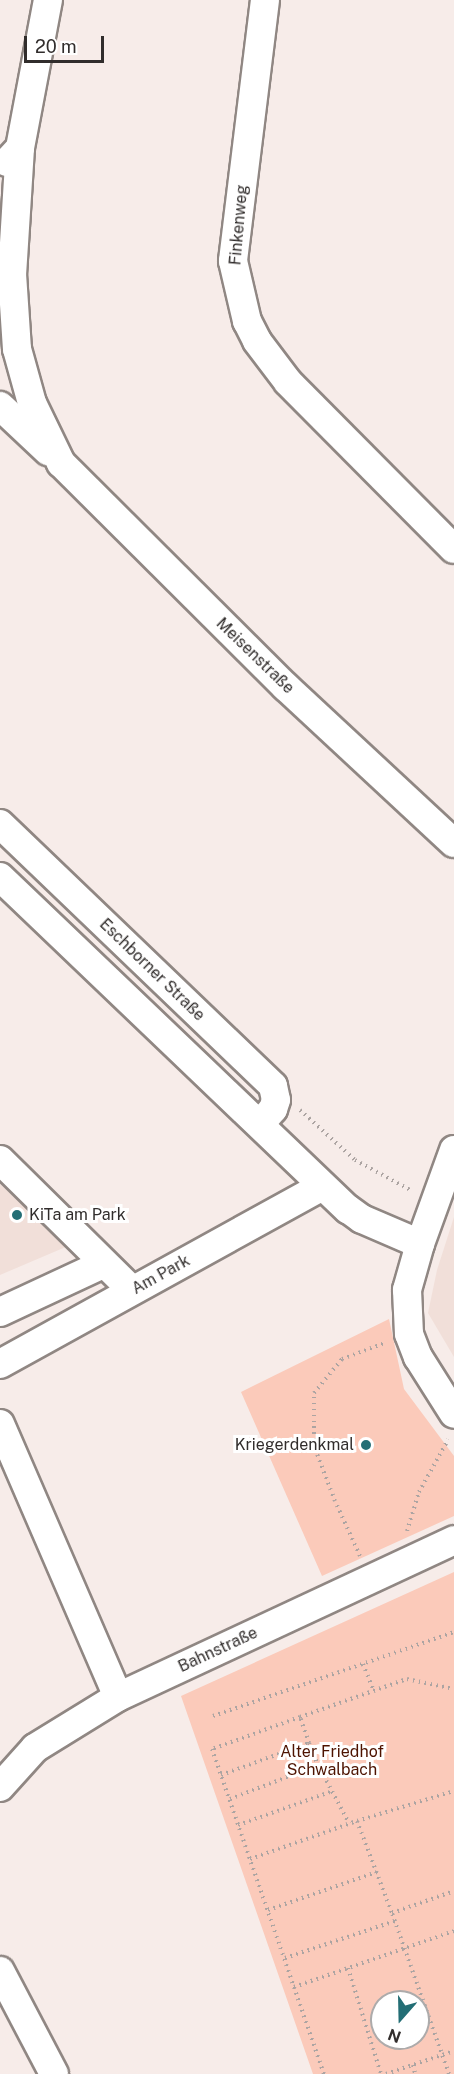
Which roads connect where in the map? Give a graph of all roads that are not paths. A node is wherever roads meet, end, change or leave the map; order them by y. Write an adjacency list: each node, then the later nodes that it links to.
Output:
1 (48, 0): 3 (street, Meisenstraße)
2 (266, 0): 7 (street, Finkenweg)
3 (20, 148): 4 (street); 6 (street, Meisenstraße)
4 (0, 170)
5 (0, 406): 6 (street, Meisenstraße)
6 (61, 463): 9 (street, Meisenstraße)
7 (454, 549)
8 (0, 824): 11 (street, Eschborner Straße)
9 (454, 843)
10 (0, 877): 11 (street)
11 (260, 1124): 14 (street)
12 (454, 1150): 15 (street)
13 (0, 1160): 16 (street)
14 (322, 1186): 15 (street); 17 (street, Am Park)
15 (420, 1244): 21 (street)
16 (104, 1264): 17 (street); 18 (street)
17 (132, 1290): 19 (street, Am Park)
18 (0, 1312)
19 (3, 1352)
20 (0, 1424): 23 (street)
21 (452, 1426)
22 (454, 1540): 23 (street, Bahnstraße)
23 (118, 1697): 24 (street, Bahnstraße)
24 (0, 1787)
25 (0, 1971): 26 (street)
26 (54, 2074)

